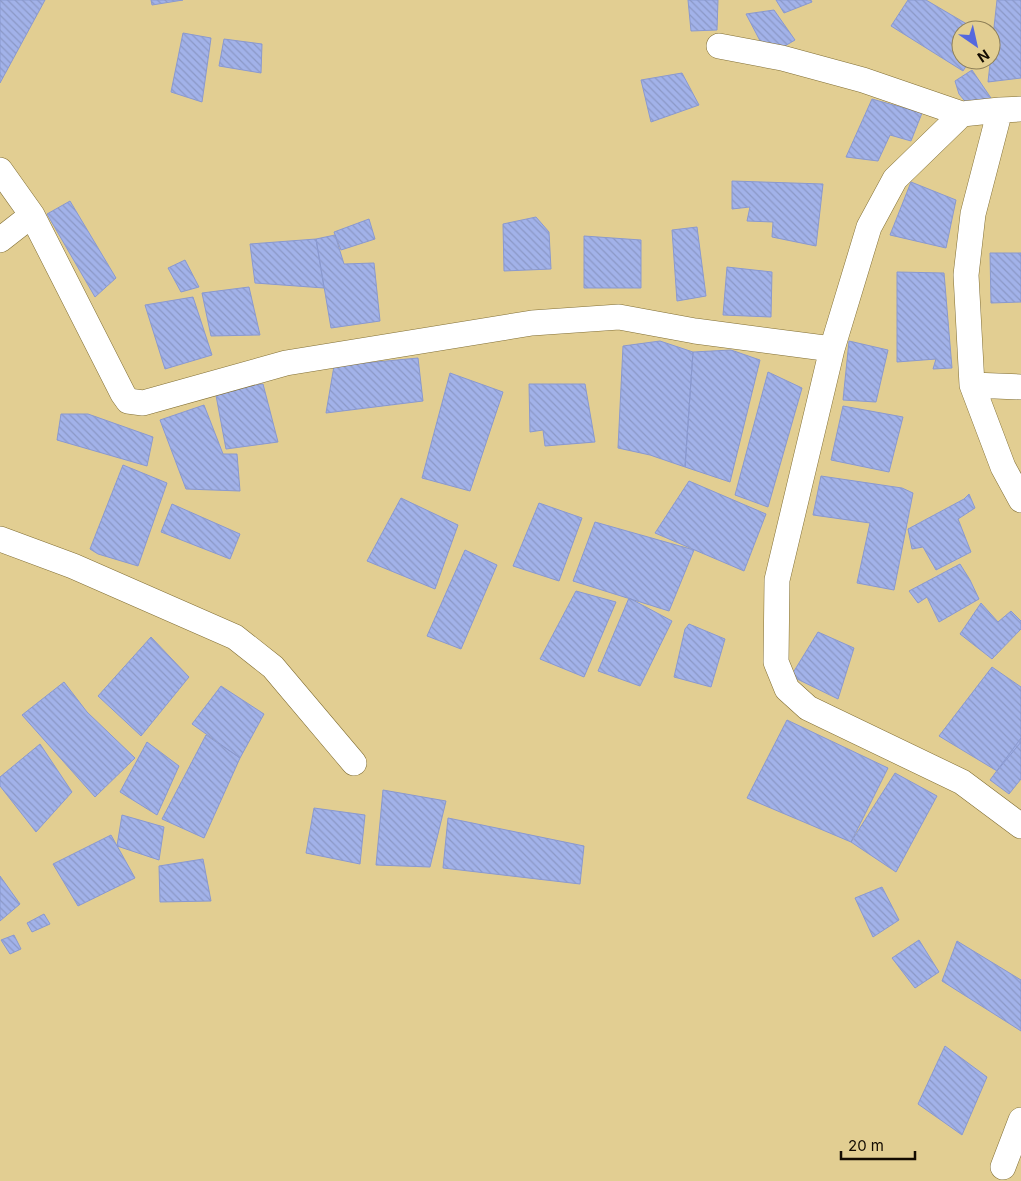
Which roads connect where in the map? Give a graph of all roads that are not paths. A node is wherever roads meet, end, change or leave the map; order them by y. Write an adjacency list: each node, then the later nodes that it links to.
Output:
1 (719, 46): 3 (street)
2 (1011, 109): 3 (street); 8 (street)
3 (962, 114): 7 (street)
4 (0, 170): 5 (street)
5 (32, 215): 6 (street); 7 (street)
6 (0, 240)
7 (832, 349): 13 (street)
8 (972, 385): 9 (street); 10 (street)
9 (1021, 387)
10 (1021, 500)
11 (0, 539): 12 (street)
12 (354, 763)
13 (1021, 826)
14 (1021, 1120): 15 (street)
15 (1003, 1167)

